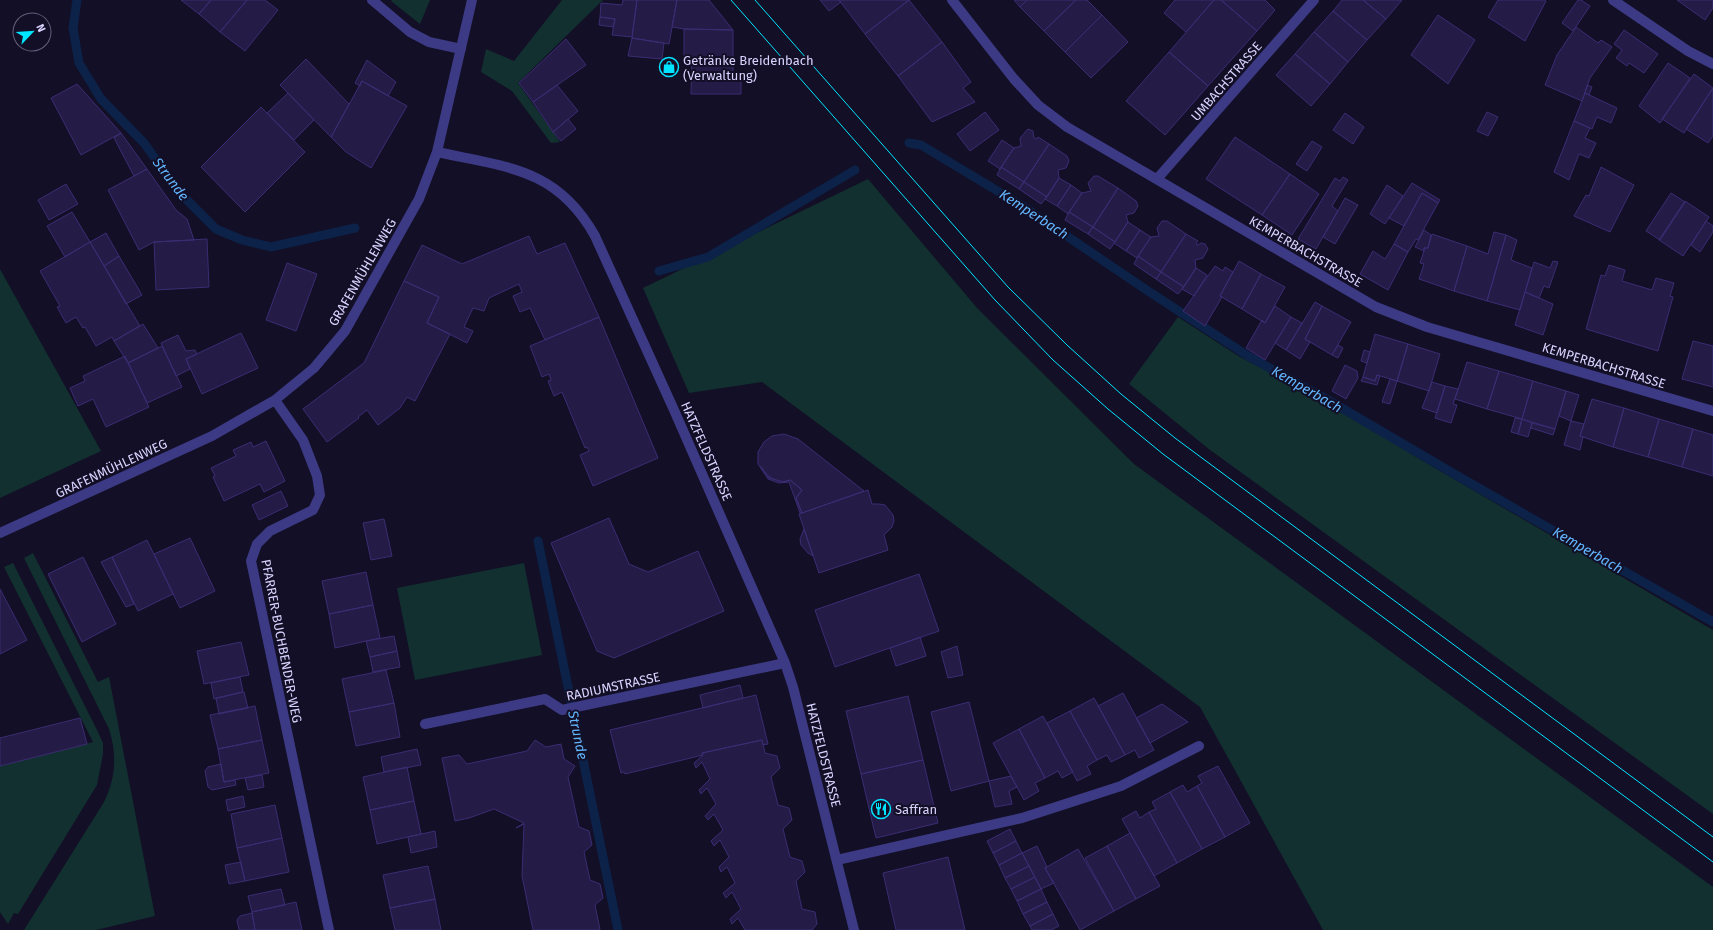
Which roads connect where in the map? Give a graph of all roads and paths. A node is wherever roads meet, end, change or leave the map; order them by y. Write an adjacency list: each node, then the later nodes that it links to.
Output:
1 (372, 0): 6 (street)
2 (472, 0): 6 (street, GRAFENMÜHLENWEG)
3 (952, 0): 9 (street, KEMPERBACHSTRASSE)
4 (1314, 0): 9 (street, UMBACHSTRASSE)
5 (1613, 0): 7 (street)
6 (461, 49): 8 (street, GRAFENMÜHLENWEG)
7 (1713, 64)
8 (437, 152): 10 (street, GRAFENMÜHLENWEG); 13 (street, HATZFELDSTRASSE)
9 (1157, 179): 11 (street, KEMPERBACHSTRASSE)
10 (275, 400): 12 (street, GRAFENMÜHLENWEG); 17 (street, PFARRER-BUCHBENDER-WEG)
11 (1713, 411)
12 (0, 534)
13 (785, 663): 14 (street, RADIUMSTRASSE); 16 (street, HATZFELDSTRASSE)
14 (425, 724)
15 (1199, 746): 16 (street)
16 (837, 860): 18 (street, HATZFELDSTRASSE)
17 (329, 930)
18 (854, 930)

